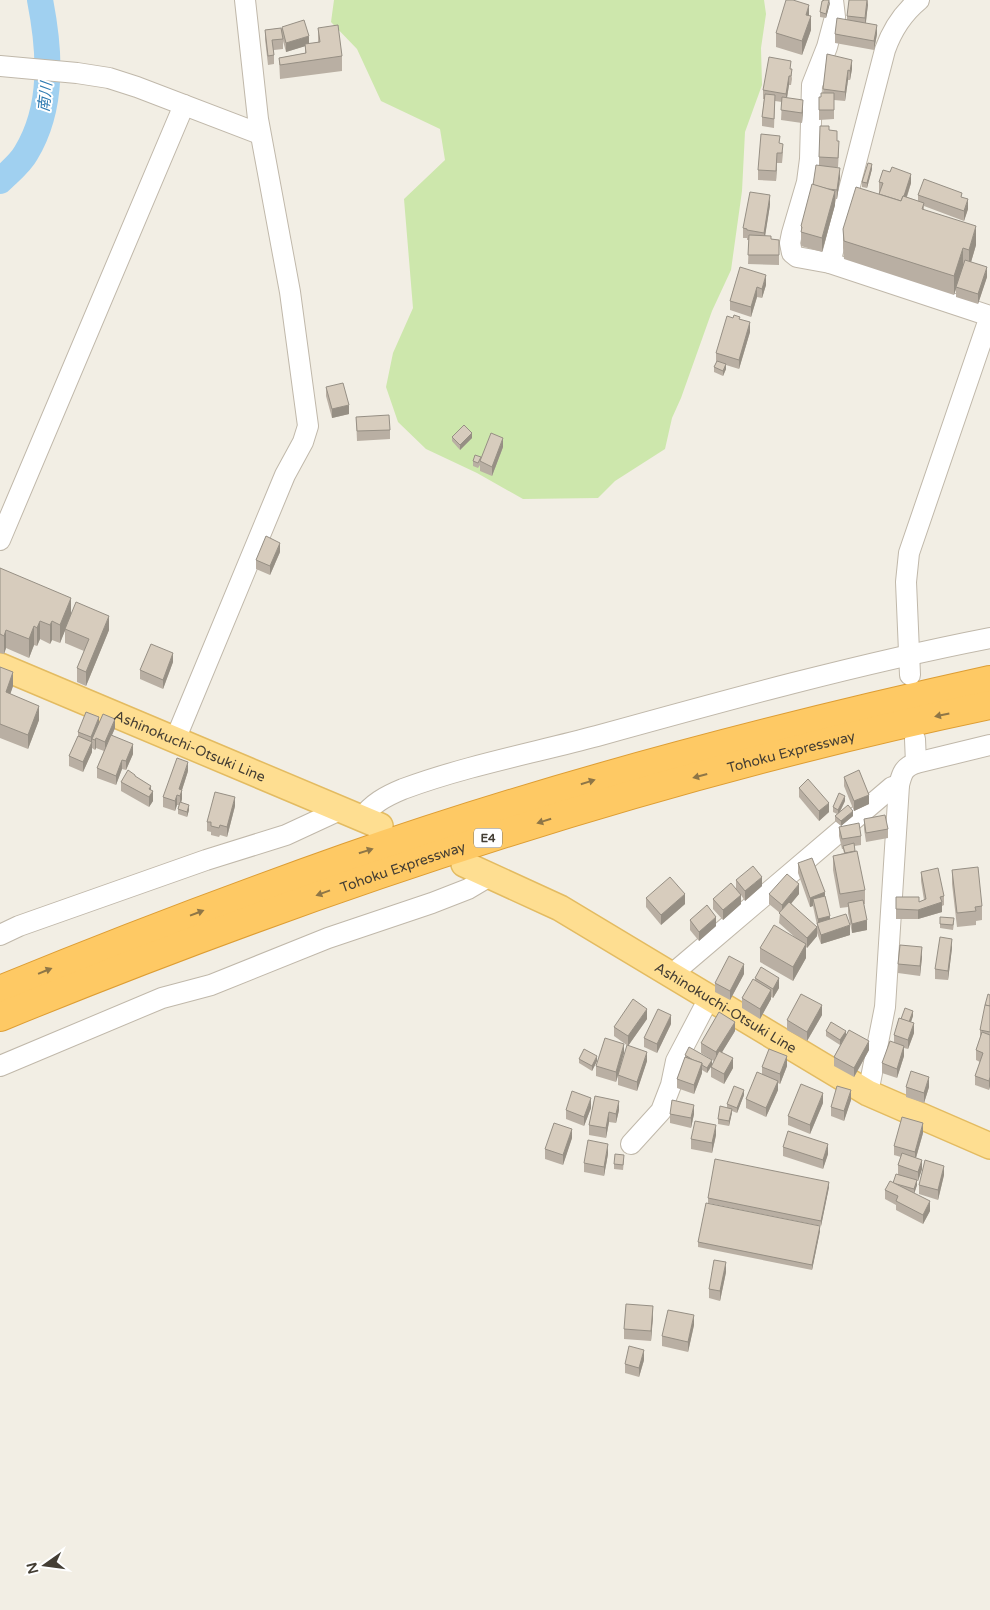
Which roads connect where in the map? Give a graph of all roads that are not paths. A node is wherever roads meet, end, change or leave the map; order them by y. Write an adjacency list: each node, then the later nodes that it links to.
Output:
1 (245, 0): 6 (street)
2 (833, 0): 7 (street)
3 (908, 2): 7 (street)
4 (0, 66): 5 (street)
5 (184, 105): 6 (street); 9 (street)
6 (260, 134): 17 (street)
7 (830, 263): 8 (street)
8 (990, 316): 11 (street)
9 (0, 540)
10 (990, 638): 11 (street)
11 (908, 654): 13 (street); 21 (street)
12 (0, 666): 17 (main road, Ashinokuchi-Otsuki Line)
13 (910, 675)
14 (990, 680): 26 (highway, Tohoku Expressway / E4, one-way to 14)
15 (990, 704): 28 (highway, Tohoku Expressway / E4, one-way to 28)
16 (915, 739): 19 (street)
17 (175, 740): 21 (main road, Ashinokuchi-Otsuki Line)
18 (990, 746): 19 (street)
19 (916, 763): 20 (street)
20 (899, 785): 25 (street); 30 (street)
21 (360, 819): 24 (street)
22 (464, 864): 23 (main road, Ashinokuchi-Otsuki Line)
23 (490, 876): 25 (main road, Ashinokuchi-Otsuki Line); 29 (street)
24 (0, 935)
25 (671, 975): 27 (main road, Ashinokuchi-Otsuki Line)
26 (0, 990)
27 (709, 998): 30 (main road, Ashinokuchi-Otsuki Line); 31 (street)
28 (0, 1017)
29 (0, 1066)
30 (868, 1093): 32 (main road, Ashinokuchi-Otsuki Line)
31 (631, 1144)
32 (990, 1146)

